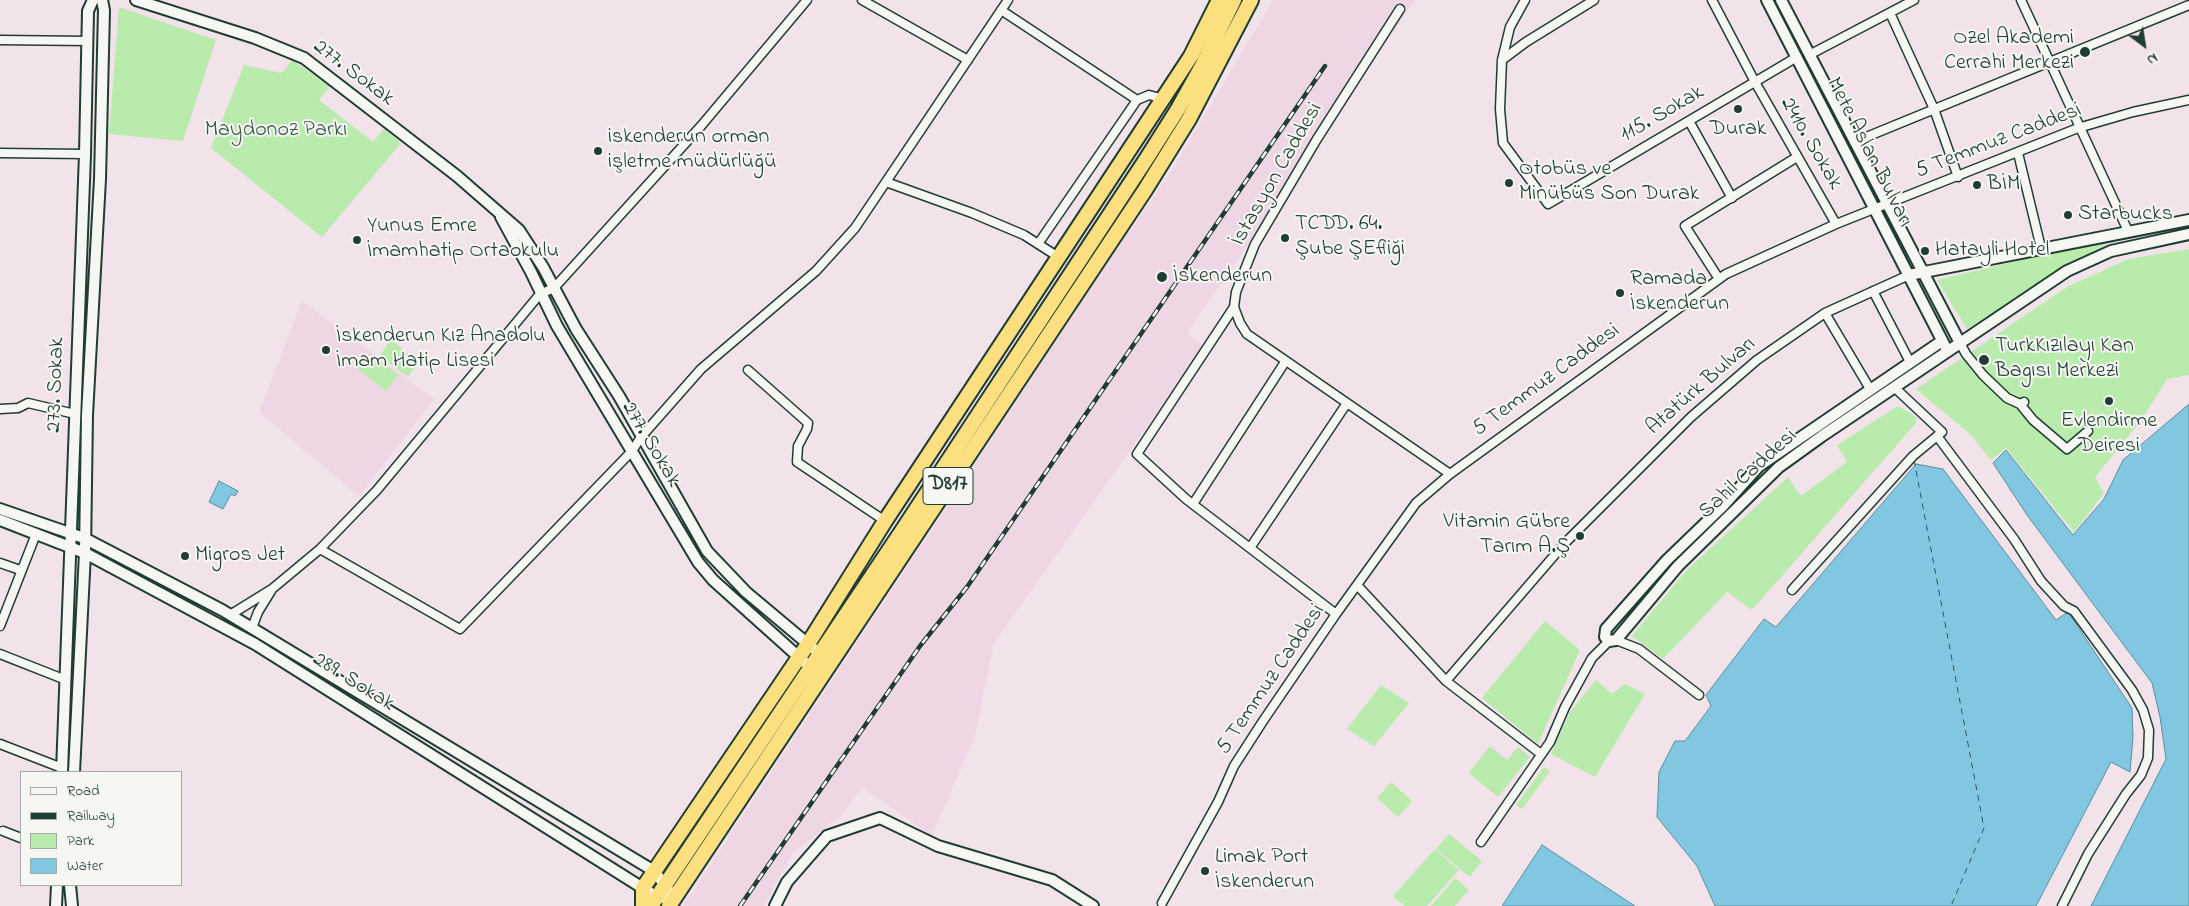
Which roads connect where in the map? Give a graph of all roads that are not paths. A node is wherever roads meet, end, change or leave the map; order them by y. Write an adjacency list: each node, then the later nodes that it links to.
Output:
1 (93, 0): 24 (street, 273. Sokak)
2 (102, 0): 87 (street, 273. Sokak)
3 (136, 0): 48 (street, 277. Sokak)
4 (807, 0): 59 (street)
5 (862, 0): 27 (street)
6 (1008, 0): 21 (street)
7 (1219, 0): 32 (highway)
8 (1234, 0): 105 (highway, D817)
9 (1251, 0): 29 (highway, D817)
10 (1259, 0): 29 (highway)
11 (1525, 0): 28 (street)
12 (1594, 0): 28 (street)
13 (1712, 0): 31 (street, 2410. Sokak)
14 (1767, 0): 26 (street, Mete Aslan Bulvarı)
15 (1781, 0): 25 (street, Mete Aslan Bulvarı)
16 (1892, 0): 22 (street)
17 (1914, 0): 22 (street)
18 (2021, 0): 30 (street)
19 (2189, 5): 30 (street)
20 (1400, 9): 62 (street, İstasyon Caddesi)
21 (1001, 10): 27 (street); 33 (street)
22 (1894, 11): 25 (street); 35 (street)
23 (0, 40): 24 (street)
24 (88, 41): 41 (street, 273. Sokak)
25 (1809, 55): 38 (street, Mete Aslan Bulvarı)
26 (1797, 57): 31 (street, 115. Sokak); 47 (street, Mete Aslan Bulvarı)
27 (968, 60): 44 (street)
28 (1502, 60): 36 (street, 115. Sokak)
29 (1219, 62): 128 (highway, D817)
30 (2050, 63): 35 (street); 37 (street)
31 (1755, 82): 36 (street, 115. Sokak); 42 (street, 2410. Sokak)
32 (1164, 99): 33 (street); 55 (highway)
33 (1137, 100): 53 (street)
34 (2189, 100): 37 (street, 5 Temmuz Caddesi)
35 (1934, 110): 38 (street); 43 (street)
36 (1689, 120): 45 (street)
37 (2081, 128): 40 (street, 5 Temmuz Caddesi); 51 (street)
38 (1854, 142): 46 (street, Mete Aslan Bulvarı)
39 (0, 153): 41 (street)
40 (2018, 153): 43 (street, 5 Temmuz Caddesi); 54 (street)
41 (85, 154): 75 (street, 273. Sokak)
42 (1798, 157): 45 (street); 50 (street, 2410. Sokak)
43 (1958, 177): 46 (street, 5 Temmuz Caddesi)
44 (886, 182): 53 (street); 78 (street)
45 (1732, 198): 58 (street)
46 (1888, 204): 47 (street, 5 Temmuz Caddesi); 56 (street, Mete Aslan Bulvarı)
47 (1876, 209): 50 (street, 5 Temmuz Caddesi); 57 (street, Mete Aslan Bulvarı)
48 (497, 210): 59 (street, 277. Sokak); 61 (street, 277. Sokak)
49 (2189, 220): 51 (street, Atatürk Bulvarı)
50 (1836, 224): 58 (street, 5 Temmuz Caddesi)
51 (2128, 231): 54 (street, Atatürk Bulvarı)
52 (2189, 234): 65 (street)
53 (1038, 244): 55 (street)
54 (2041, 248): 56 (street, Atatürk Bulvarı)
55 (1060, 258): 84 (highway)
56 (1924, 272): 57 (street, Atatürk Bulvarı); 65 (street, Mete Aslan Bulvarı)
57 (1909, 274): 60 (street, Atatürk Bulvarı); 64 (street, Mete Aslan Bulvarı)
58 (1719, 279): 80 (street, 5 Temmuz Caddesi)
59 (554, 288): 61 (street); 78 (street, 277. Sokak)
60 (1873, 291): 63 (street, Atatürk Bulvarı); 68 (street)
61 (540, 294): 79 (street, 277. Sokak); 90 (street)
62 (1234, 307): 67 (street); 81 (street)
63 (1825, 313): 72 (street); 110 (street, Atatürk Bulvarı)
64 (1942, 340): 66 (street, Mete Aslan Bulvarı); 68 (street, Sahil Caddesi)
65 (1960, 343): 66 (street, Sahil Caddesi); 76 (street)
66 (1948, 351): 70 (street, Sahil Caddesi)
67 (1285, 362): 73 (street); 81 (street)
68 (1910, 362): 70 (street); 72 (street, Sahil Caddesi)
69 (748, 370): 84 (street)
70 (1916, 372): 71 (street, Sahil Caddesi)
71 (1894, 387): 77 (street); 102 (street, Sahil Caddesi)
72 (1870, 389): 102 (street, Sahil Caddesi)
73 (1347, 403): 80 (street); 89 (street)
74 (0, 409): 75 (street)
75 (75, 414): 85 (street, 273. Sokak)
76 (2088, 431)
77 (1938, 436): 96 (street); 135 (street)
78 (641, 437): 79 (street); 103 (street, 277. Sokak)
79 (632, 452): 90 (street); 106 (street, 277. Sokak)
80 (1450, 474): 94 (street, 5 Temmuz Caddesi)
81 (1193, 504): 89 (street)
82 (0, 509): 85 (street)
83 (0, 520): 86 (street, 289. Sokak)
84 (886, 521): 103 (highway)
85 (70, 533): 87 (street); 88 (street, 273. Sokak)
86 (36, 534): 88 (street, 289. Sokak); 93 (street)
87 (84, 538): 91 (street, 273. Sokak); 99 (street)
88 (71, 547): 91 (street, 289. Sokak); 109 (street, 273. Sokak)
89 (1250, 548): 98 (street)
90 (320, 549): 95 (street)
91 (85, 552): 112 (street, 289. Sokak); 118 (street, 273. Sokak)
92 (0, 562): 93 (street)
93 (20, 570): 97 (street)
94 (1357, 585): 98 (street, 5 Temmuz Caddesi); 110 (street)
95 (272, 589): 99 (street); 101 (street)
96 (1792, 590)
97 (3, 608): 100 (street)
98 (1336, 614): 129 (street, 5 Temmuz Caddesi)
99 (230, 615): 101 (street)
100 (0, 626)
101 (252, 628): 108 (street)
102 (1612, 641): 114 (street); 116 (street, Sahil Caddesi)
103 (808, 644): 105 (street, 277. Sokak); 106 (highway)
104 (0, 654): 109 (street)
105 (820, 654): 107 (highway, D817)
106 (798, 658): 107 (street, 277. Sokak); 122 (highway)
107 (811, 668): 123 (highway, D817)
108 (332, 676): 111 (street); 112 (street)
109 (66, 680): 117 (street, 273. Sokak)
110 (1446, 681): 116 (street)
111 (346, 684): 113 (street); 122 (street)
112 (324, 688): 113 (street, 289. Sokak)
113 (337, 695): 126 (street, 289. Sokak)
114 (1699, 695)
115 (0, 744): 117 (street)
116 (1541, 754): 121 (street, Sahil Caddesi)
117 (62, 770)
118 (74, 771)
119 (3, 831): 120 (street)
120 (20, 838)
121 (1481, 842)
122 (654, 871): 123 (street); 126 (highway)
123 (665, 884): 127 (highway, D817); 128 (street)
124 (57, 886): 130 (street)
125 (70, 886): 131 (street)
126 (643, 888): 127 (street, 289. Sokak); 132 (highway)
127 (654, 901): 128 (street, 289. Sokak)
128 (671, 902)
129 (1162, 903)
130 (56, 906)
131 (72, 906)
132 (643, 906)
133 (775, 906): 134 (street)
134 (1093, 906)
135 (2062, 906)

